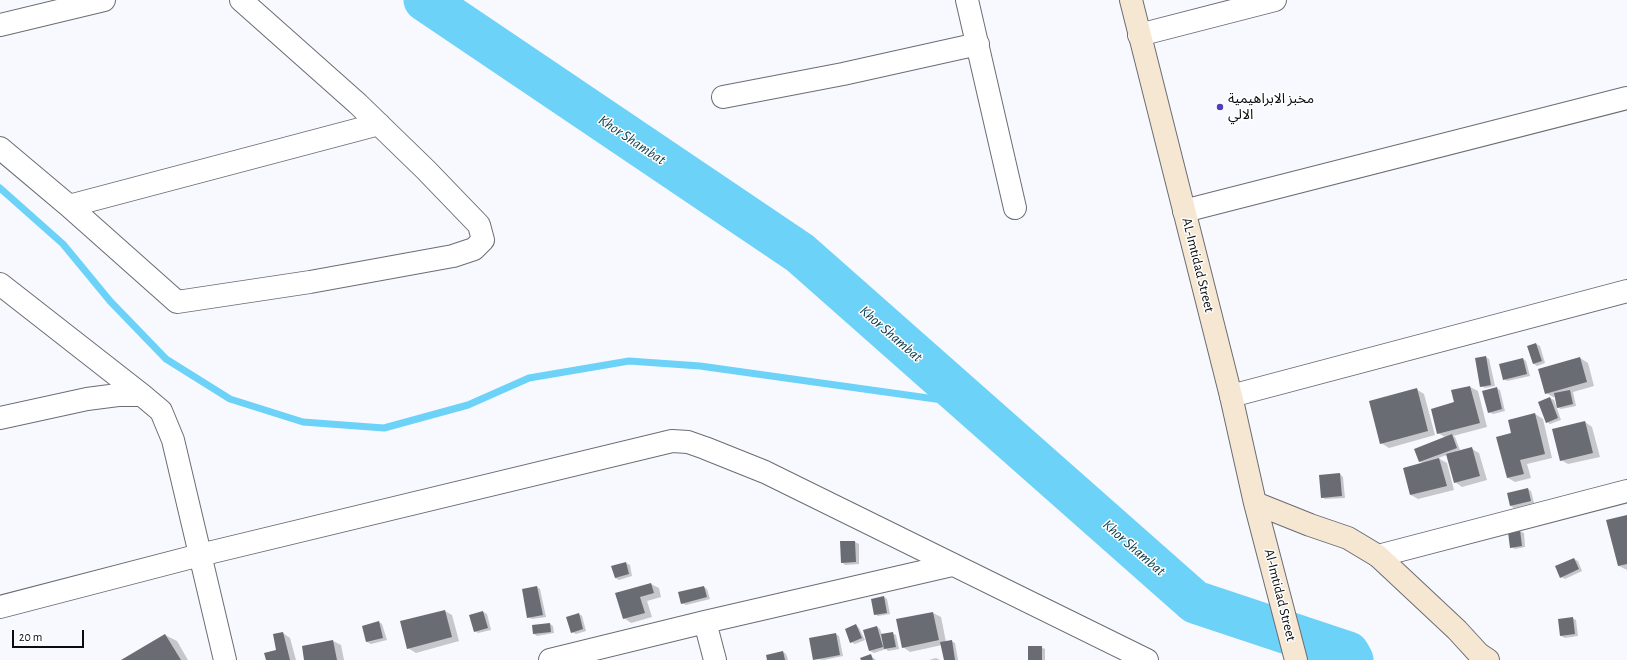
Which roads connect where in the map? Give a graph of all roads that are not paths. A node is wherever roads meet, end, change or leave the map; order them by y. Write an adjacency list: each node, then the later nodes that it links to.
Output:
1 (104, 0): 7 (street)
2 (241, 0): 12 (street)
3 (967, 0): 9 (street)
4 (1131, 0): 8 (street, AL-Imtidad Street)
5 (1275, 0): 6 (street)
6 (1253, 3): 8 (street)
7 (0, 25)
8 (1140, 35): 16 (street, AL-Imtidad Street)
9 (978, 44): 10 (street); 15 (street)
10 (723, 97)
11 (1627, 98): 16 (street)
12 (379, 124): 14 (street); 14 (street)
13 (0, 148): 14 (street)
14 (70, 206)
15 (1016, 208)
16 (1184, 211): 20 (street, AL-Imtidad Street)
17 (0, 284): 19 (street)
18 (1627, 292): 20 (street)
19 (142, 395): 21 (street); 25 (street)
20 (1231, 396): 23 (street, AL-Imtidad Street)
21 (0, 418)
22 (1627, 490): 26 (street)
23 (1255, 503): 24 (street, AL-Imtidad Street); 26 (street)
24 (1263, 530): 34 (street, Al-Imtidad Street)
25 (200, 555): 27 (street); 28 (street); 30 (street)
26 (1378, 556): 35 (street)
27 (952, 565): 29 (street); 33 (street)
28 (0, 607)
29 (705, 622): 31 (street); 32 (street)
30 (225, 660)
31 (550, 660)
32 (715, 660)
33 (1147, 660)
34 (1296, 660)
35 (1488, 660)

